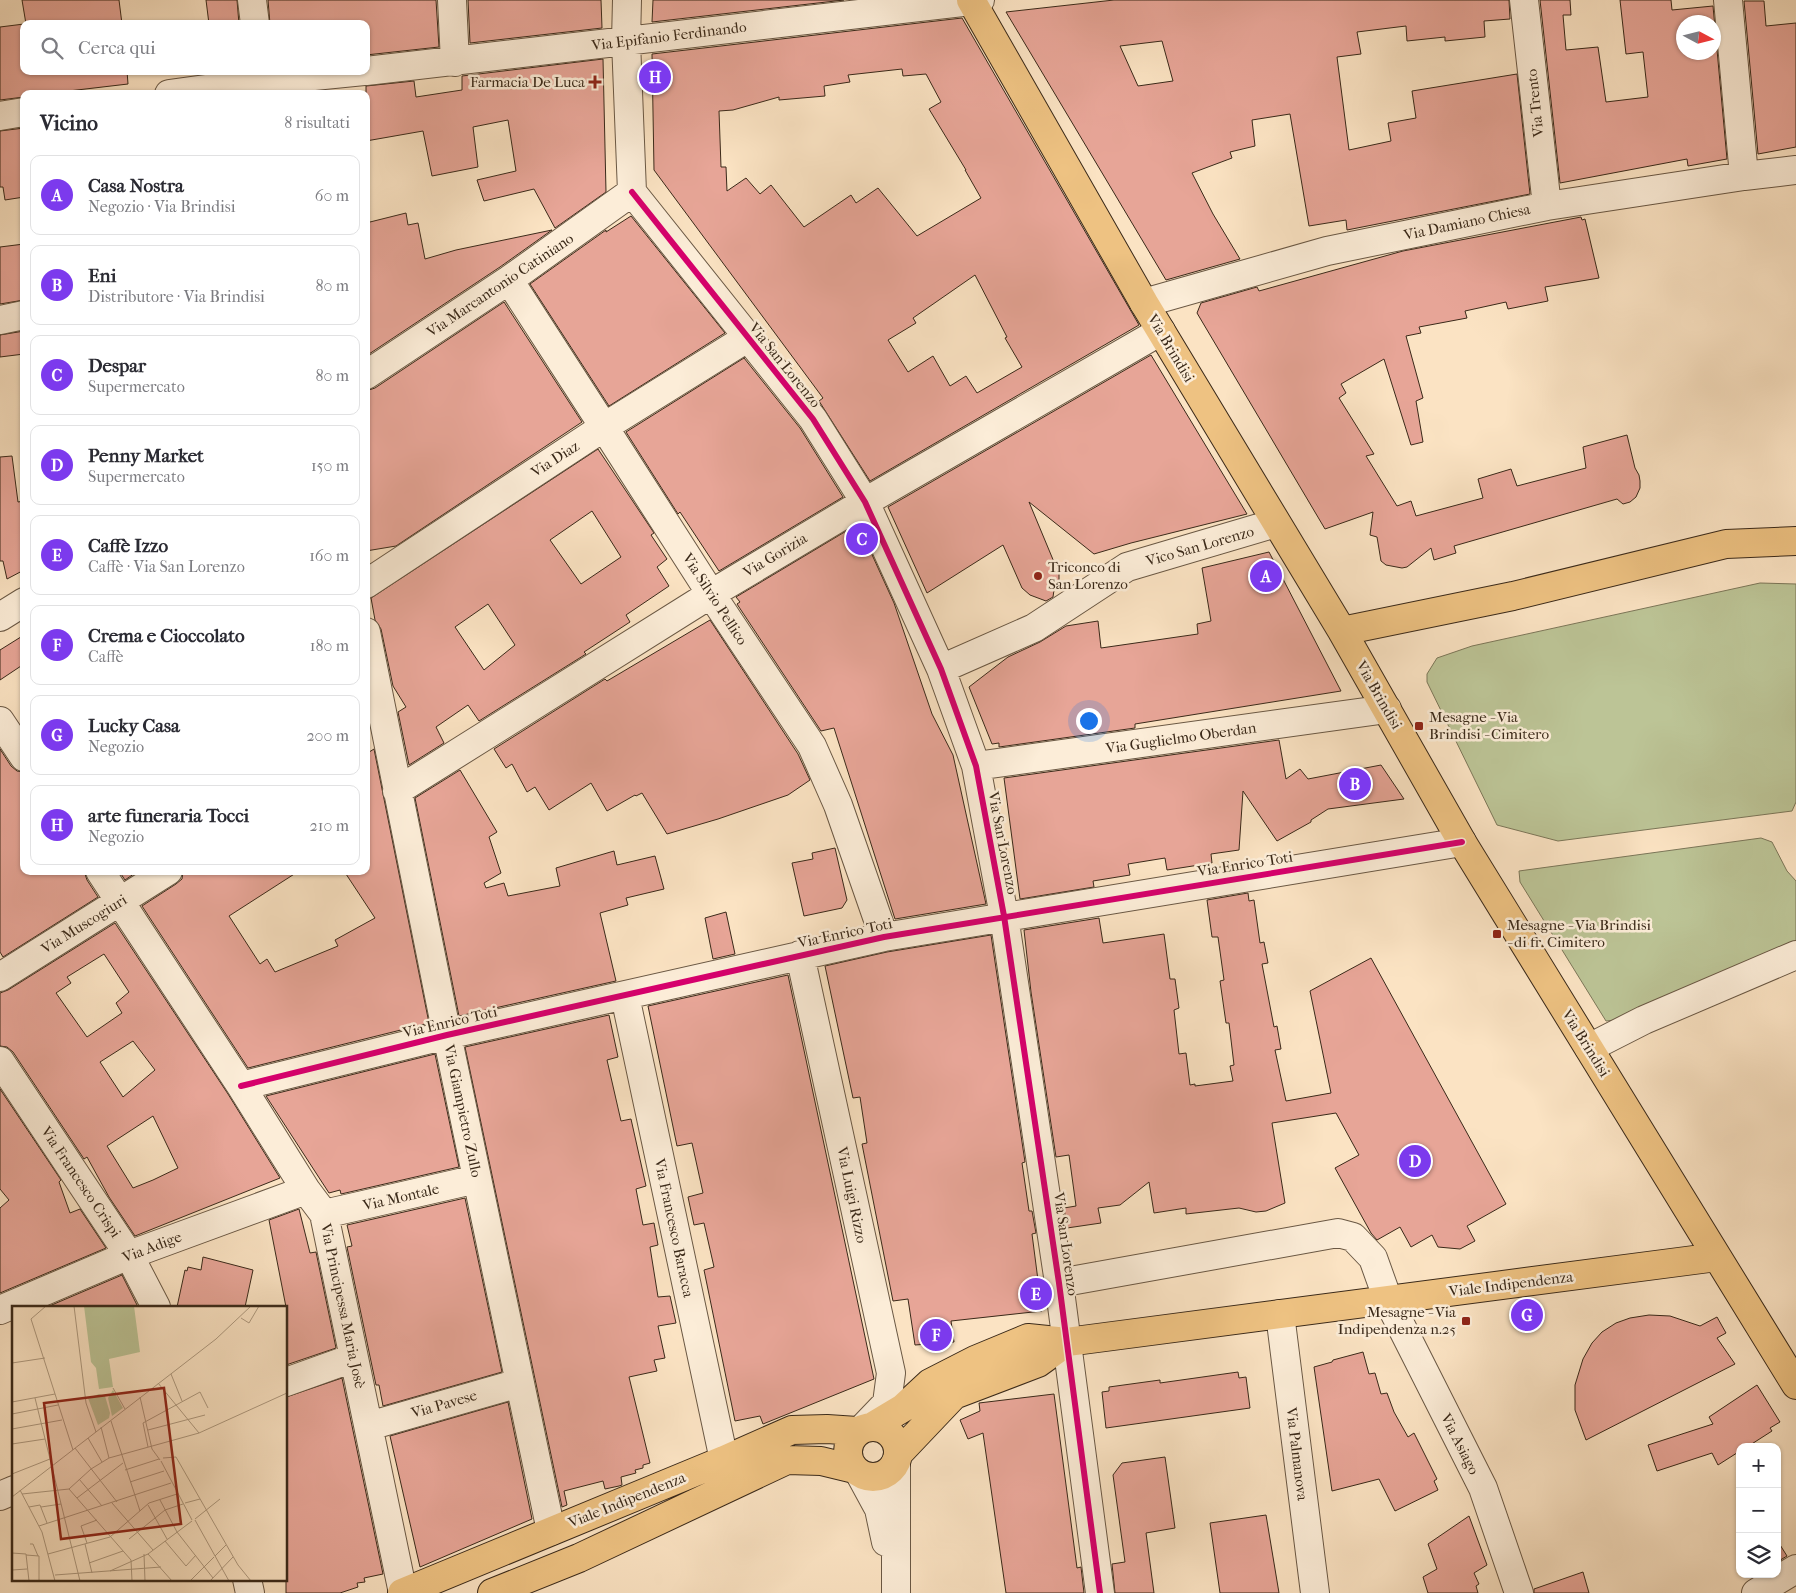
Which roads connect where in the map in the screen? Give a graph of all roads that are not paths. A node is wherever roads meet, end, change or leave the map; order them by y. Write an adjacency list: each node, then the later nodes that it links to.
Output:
1 (252, 0): 7 (street)
2 (452, 0): 9 (street)
3 (627, 0): 8 (street)
4 (974, 0): 8 (street, Via Epifanio Ferdinando); 21 (main road, Via Brindisi)
5 (1524, 0): 19 (street, Via Trento)
6 (1728, 0): 17 (street)
7 (254, 20)
8 (626, 41): 9 (street, Via Epifanio Ferdinando); 18 (street)
9 (455, 62): 10 (street, Via Epifanio Ferdinando)
10 (370, 70)
11 (328, 75): 12 (street, Via Epifanio Ferdinando)
12 (264, 82): 13 (street, Via Epifanio Ferdinando)
13 (201, 90)
14 (20, 113): 15 (street)
15 (0, 116)
16 (1796, 170): 17 (street, Via Damiano Chiesa)
17 (1744, 176): 19 (street, Via Damiano Chiesa)
18 (632, 192): 20 (street, Via Marcantonio Catiniano); 25 (street, Via San Lorenzo)
19 (1546, 206): 21 (street, Via Damiano Chiesa)
20 (509, 280): 26 (street, Via Marcantonio Catiniano); 27 (street, Via Silvio Pellico)
21 (1144, 303): 24 (main road, Via Brindisi)
22 (20, 316): 23 (street)
23 (0, 320)
24 (1161, 332): 28 (street, Via Gorizia); 29 (main road, Via Brindisi)
25 (747, 338): 27 (street, Via Diaz); 28 (street, Via San Lorenzo)
26 (370, 372)
27 (604, 427): 31 (street, Via Diaz); 32 (street, Via Silvio Pellico)
28 (864, 502): 32 (street, Via Gorizia); 36 (street, Via San Lorenzo)
29 (1276, 523): 35 (main road, Via Brindisi); 36 (street, Vico San Lorenzo)
30 (1796, 541): 35 (main road)
31 (370, 581)
32 (711, 594): 43 (street, Via Gorizia); 49 (street, Via Silvio Pellico)
33 (20, 604): 34 (street)
34 (0, 617)
35 (1342, 630): 38 (main road, Via Brindisi)
36 (941, 669): 42 (street, Via San Lorenzo)
37 (370, 671): 40 (street, Via Giampietro Zullo)
38 (1387, 709): 42 (street, Via Guglielmo Oberdan); 44 (main road, Via Brindisi)
39 (0, 721): 41 (street)
40 (377, 739): 43 (street, Via Giampietro Zullo)
41 (20, 751)
42 (976, 766): 48 (street, Via San Lorenzo)
43 (397, 791): 54 (street, Via Giampietro Zullo)
44 (1462, 842): 48 (street, Via Enrico Toti); 55 (main road, Via Brindisi)
45 (103, 875): 47 (street, Via Principessa Maria Josè)
46 (162, 875): 47 (street, Via Muscogiuri)
47 (121, 902): 52 (street, Via Muscogiuri); 57 (street, Via Principessa Maria Josè)
48 (1004, 916): 49 (street, Via Enrico Toti); 63 (street, Via San Lorenzo)
49 (884, 937): 50 (street, Via Enrico Toti)
50 (800, 955): 53 (street, Via Enrico Toti); 74 (street, Via Luigi Rizzo)
51 (1796, 955): 55 (street)
52 (0, 977)
53 (624, 996): 54 (street, Via Enrico Toti); 76 (street, Via Francesco Baracca)
54 (446, 1036): 57 (street, Via Enrico Toti); 58 (street, Via Giampietro Zullo)
55 (1589, 1048): 62 (main road, Via Brindisi)
56 (0, 1061): 61 (street, Via Francesco Crispi)
57 (240, 1086): 59 (street, Via Principessa Maria Josè)
58 (477, 1179): 60 (street, Via Montale); 71 (street, Via Giampietro Zullo)
59 (306, 1190): 60 (street, Via Principessa Maria Josè); 61 (street, Via Adige)
60 (324, 1214): 69 (street, Via Principessa Maria Josè)
61 (129, 1255): 65 (street, Via Francesco Crispi); 66 (street, Via Adige)
62 (1718, 1257): 64 (main road, Viale Indipendenza); 72 (main road, Via Brindisi)
63 (1059, 1283): 64 (street, Via Asiago); 68 (street, Via San Lorenzo)
64 (1388, 1300): 67 (main road, Viale Indipendenza); 89 (street, Via Asiago)
65 (155, 1306)
66 (0, 1310)
67 (1280, 1314): 68 (main road, Viale Indipendenza); 88 (street, Via Palmanova)
68 (1067, 1342): 74 (main road, Viale Indipendenza); 75 (main road, Viale Indipendenza); 87 (street, Via San Lorenzo)
69 (353, 1358): 70 (street); 73 (street, Via Principessa Maria Josè)
70 (288, 1381)
71 (519, 1383): 73 (street, Via Pavese); 80 (street, Via Giampietro Zullo)
72 (1796, 1386)
73 (369, 1426): 85 (street, Via Principessa Maria Josè)
74 (865, 1428): 75 (main road); 76 (main road, Viale Indipendenza); 77 (main road)
75 (897, 1458): 77 (main road); 83 (street)
76 (724, 1460): 80 (main road, Viale Indipendenza)
77 (857, 1471): 83 (street); 86 (main road, Viale Indipendenza)
78 (12, 1491): 79 (street)
79 (0, 1496)
80 (551, 1531): 85 (main road, Viale Indipendenza)
81 (1796, 1568): 90 (street)
82 (247, 1580): 84 (street)
83 (896, 1588)
84 (250, 1593)
85 (402, 1593)
86 (492, 1593)
87 (1100, 1593)
88 (1315, 1593)
89 (1519, 1593)
90 (1756, 1593)

